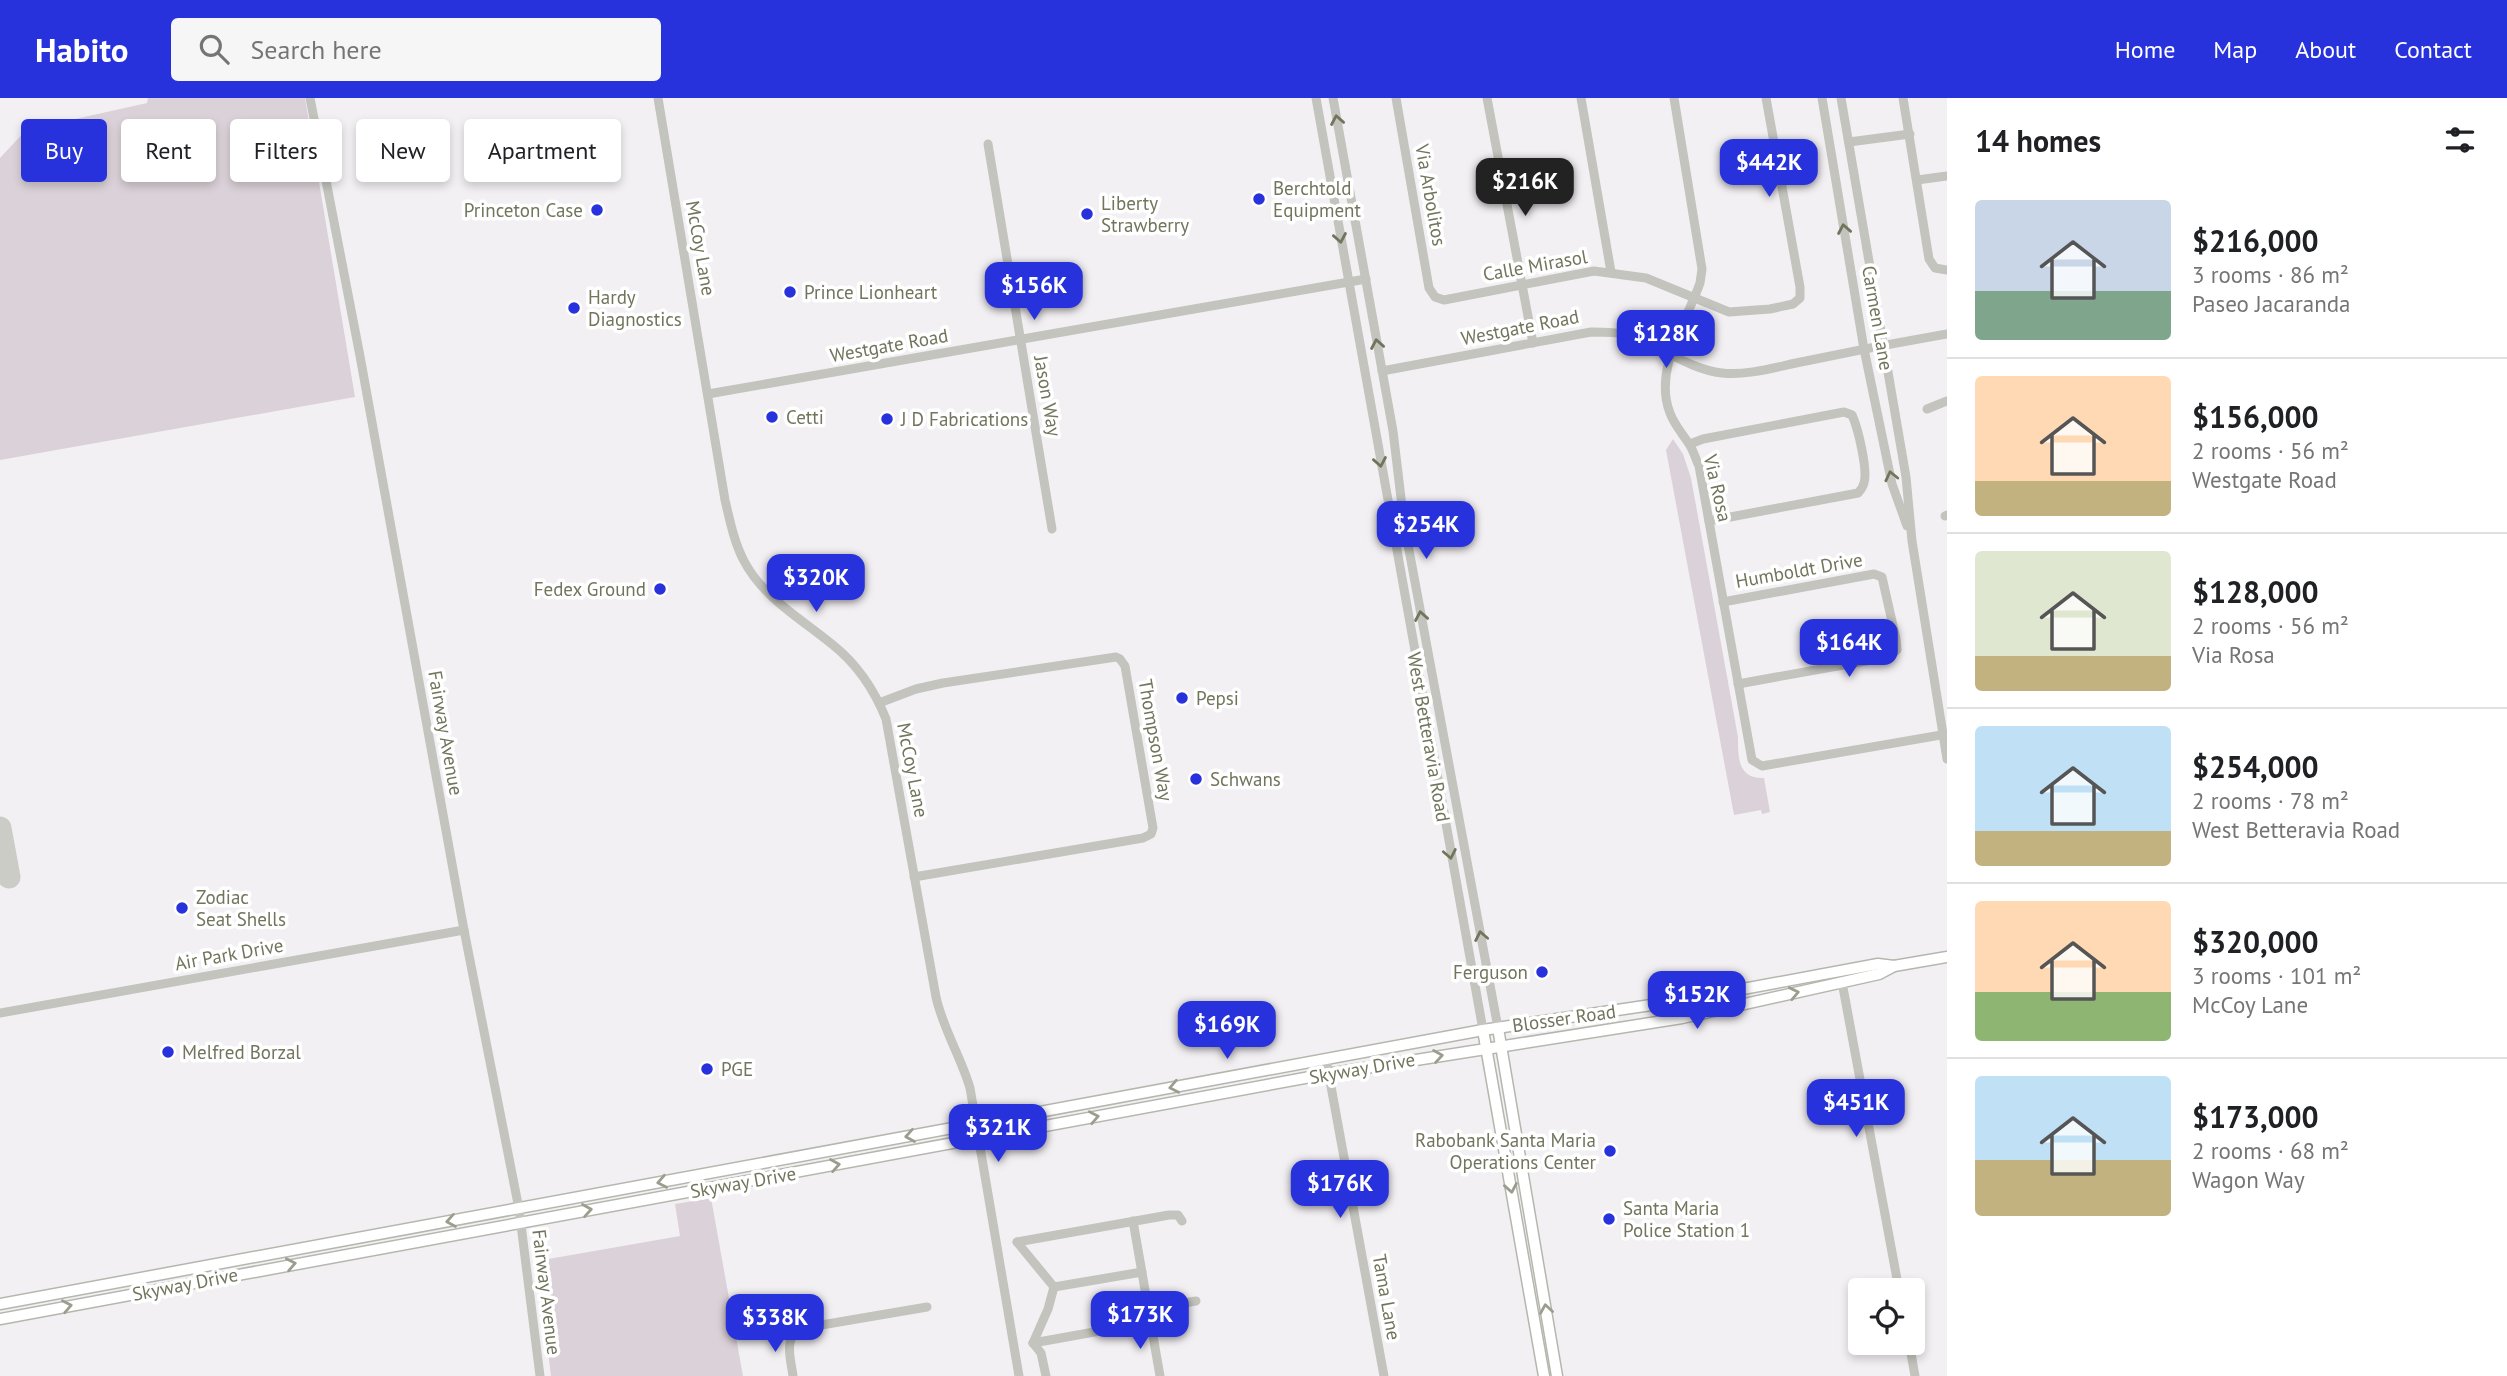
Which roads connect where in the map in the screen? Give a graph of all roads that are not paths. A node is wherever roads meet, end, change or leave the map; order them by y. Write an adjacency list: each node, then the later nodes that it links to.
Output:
1 (310, 98): 45 (street, Fairway Avenue)
2 (658, 98): 32 (street, McCoy Lane)
3 (1316, 98): 21 (street, West Betteravia Road, one-way to 21)
4 (1333, 98): 20 (street, West Betteravia Road, one-way to 4)
5 (1396, 98): 23 (street, Via Arbolitos)
6 (1487, 98): 22 (street)
7 (1581, 98): 19 (street)
8 (1674, 98): 24 (street, Via Rosa)
9 (1766, 98): 24 (street, Calle Mirasol)
10 (1822, 98): 29 (street, Carmen Lane, one-way to 10)
11 (1841, 98): 14 (street, Carmen Lane)
12 (1903, 98): 13 (street)
13 (1910, 134): 14 (street); 17 (street)
14 (1849, 142): 28 (street, Carmen Lane)
15 (988, 144): 26 (street, Jason Way)
16 (1947, 176): 17 (street)
17 (1917, 180): 18 (street)
18 (1947, 270)
19 (1611, 272): 22 (street, Calle Mirasol); 24 (street, Calle Mirasol)
20 (1366, 279): 21 (street, Westgate Road); 31 (street, West Betteravia Road, one-way to 20)
21 (1347, 282): 26 (street, Westgate Road); 51 (street, West Betteravia Road, one-way to 51)
22 (1523, 285): 23 (street, Calle Mirasol); 27 (street)
23 (1435, 297)
24 (1695, 298): 30 (street, Via Rosa)
25 (1947, 334): 28 (street, Westgate Road)
26 (1020, 339): 32 (street, Westgate Road); 37 (street, Jason Way)
27 (1533, 343): 30 (street, Westgate Road); 31 (street, Westgate Road)
28 (1882, 345): 29 (street, Westgate Road); 38 (street, Carmen Lane)
29 (1864, 349): 30 (street, Westgate Road); 38 (street, Carmen Lane, one-way to 29)
30 (1671, 355): 35 (street, Via Rosa)
31 (1382, 371): 50 (street, West Betteravia Road, one-way to 31)
32 (708, 394): 41 (street, McCoy Lane)
33 (1947, 401): 34 (street)
34 (1927, 408)
35 (1690, 444): 36 (street, Via Rosa); 36 (street)
36 (1709, 521): 39 (street, Via Rosa)
37 (1052, 529)
38 (1912, 541): 42 (street, Carmen Lane)
39 (1723, 602): 40 (street, Via Rosa); 40 (street, Humboldt Drive)
40 (1738, 684): 42 (street, Via Rosa)
41 (879, 703): 44 (street, McCoy Lane); 44 (street, Thompson Way)
42 (1945, 734): 43 (street, Carmen Lane)
43 (1947, 759)
44 (914, 877): 56 (street, McCoy Lane)
45 (464, 930): 49 (street, Air Park Drive); 58 (street, Fairway Avenue)
46 (1947, 957): 47 (main road, Blosser Road)
47 (1894, 966): 48 (main road, Blosser Road); 50 (main road, Blosser Road)
48 (1842, 982): 52 (main road, Blosser Road, one-way to 48); 63 (street)
49 (0, 1013)
50 (1498, 1028): 51 (main road, Blosser Road); 52 (main road, West Betteravia Road)
51 (1483, 1030): 53 (main road, West Betteravia Road); 54 (main road, Skyway Drive)
52 (1502, 1045): 53 (main road, Blosser Road); 81 (main road, West Betteravia Road, one-way to 52)
53 (1486, 1048): 55 (main road, Skyway Drive, one-way to 53); 80 (main road, West Betteravia Road, one-way to 80)
54 (1326, 1059): 55 (street, Tama Lane); 56 (main road, Skyway Drive, one-way to 56)
55 (1329, 1074): 57 (main road, Skyway Drive, one-way to 55); 79 (street, Tama Lane)
56 (977, 1124): 57 (street, McCoy Lane); 58 (main road, Skyway Drive, one-way to 58)
57 (979, 1138): 61 (main road, Skyway Drive, one-way to 57); 76 (street, McCoy Lane)
58 (519, 1209): 61 (street, Fairway Avenue); 66 (main road, Skyway Drive, one-way to 66)
59 (1133, 1221): 60 (street); 62 (street); 64 (street)
60 (1182, 1221)
61 (520, 1222): 69 (main road, Skyway Drive, one-way to 61); 74 (street, Fairway Avenue)
62 (1142, 1272): 64 (street); 68 (street)
63 (1897, 1278)
64 (1054, 1287): 71 (street)
65 (1196, 1301): 68 (street)
66 (0, 1304)
67 (928, 1307): 75 (street)
68 (1148, 1309): 70 (street)
69 (0, 1319)
70 (1150, 1322): 71 (street); 73 (street)
71 (1033, 1343): 77 (street)
72 (1911, 1355): 82 (street)
73 (1160, 1375): 78 (street)
74 (540, 1376)
75 (793, 1376)
76 (1019, 1376)
77 (1046, 1376)
78 (1147, 1376)
79 (1384, 1376)
80 (1544, 1376)
81 (1558, 1376)
82 (1915, 1376)

